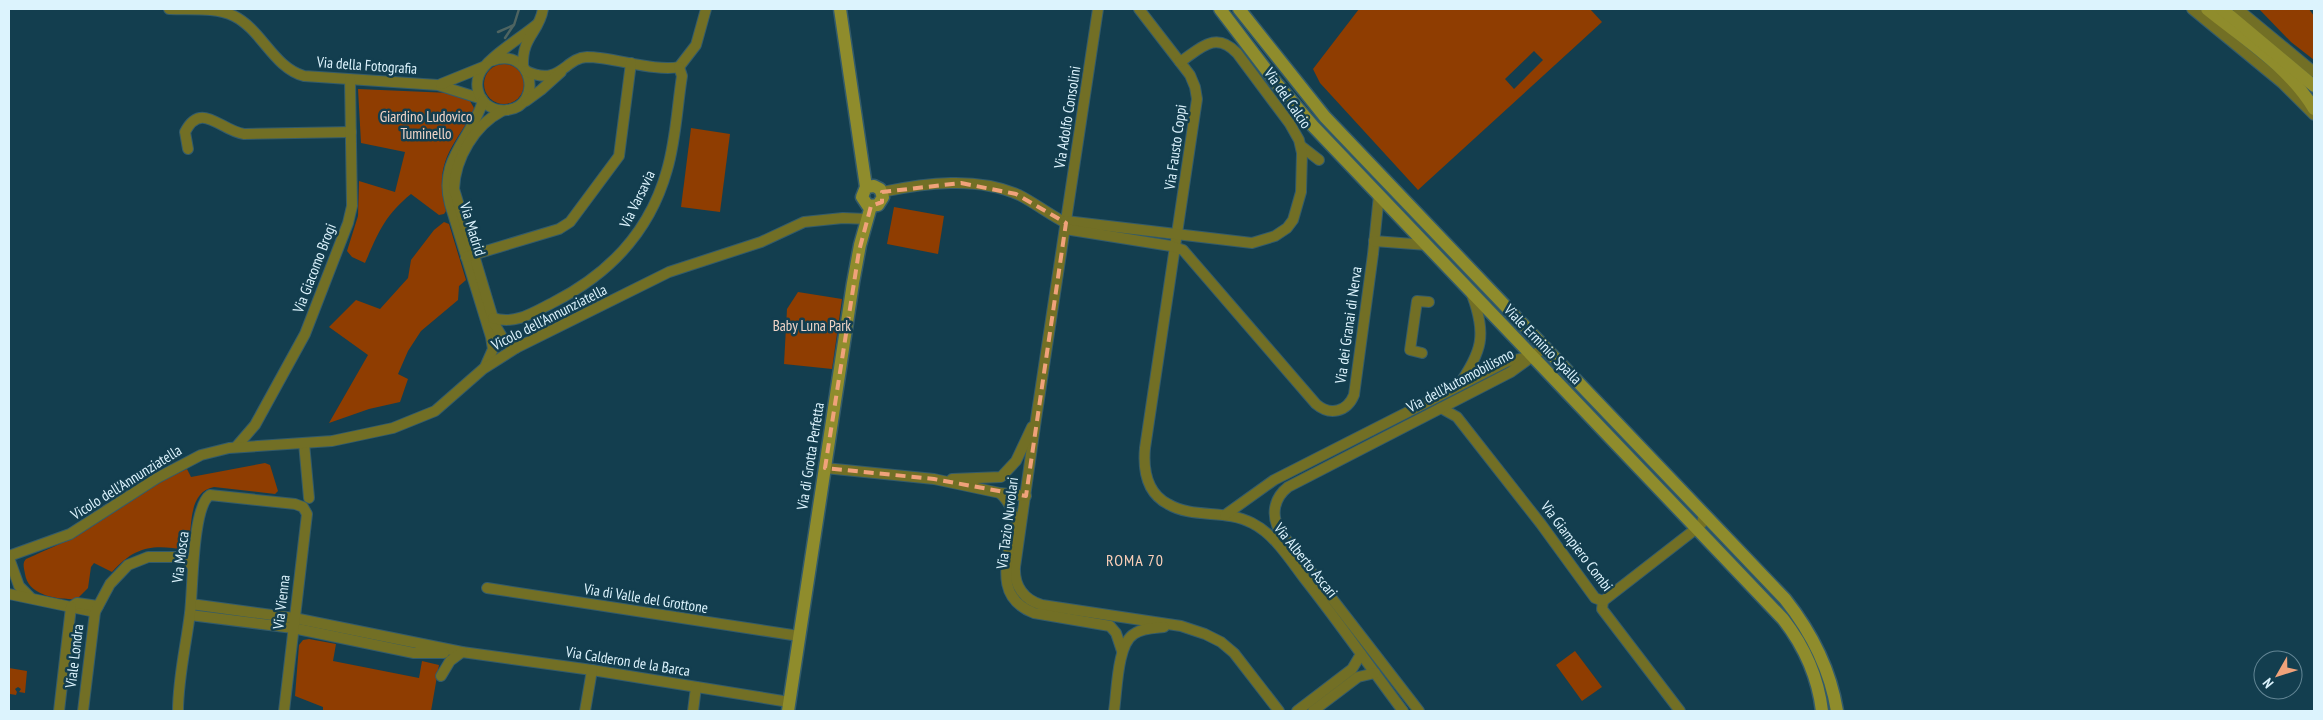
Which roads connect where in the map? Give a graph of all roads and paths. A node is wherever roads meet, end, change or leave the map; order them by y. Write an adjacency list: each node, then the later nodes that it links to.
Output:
1 (169, 9): 23 (street, Via della Fotografia)
2 (543, 9): 14 (street, Via della Fotografia)
3 (706, 9): 19 (street)
4 (840, 9): 35 (main road)
5 (1098, 9): 40 (street, Via Adolfo Consolini)
6 (1139, 9): 16 (street, Via Fausto Coppi)
7 (1220, 9): 37 (main road, Viale Erminio Spalla)
8 (1239, 9): 50 (main road, Viale Erminio Spalla)
9 (2192, 9): 30 (street)
10 (2208, 9): 28 (main road)
11 (2222, 9): 25 (main road)
12 (2238, 9): 15 (street)
13 (2248, 9): 15 (street)
14 (536, 25): 18 (street, Via della Fotografia); 20 (street, Via della Fotografia)
15 (2283, 46): 22 (street)
16 (1180, 62): 32 (street, Via del Calcio); 41 (street, Via Fausto Coppi)
17 (631, 63): 19 (street); 21 (street); 45 (street)
18 (487, 64): 20 (street); 24 (street, Via della Fotografia); 26 (street)
19 (679, 67): 49 (street, Via Varsavia)
20 (524, 68): 21 (street); 27 (street)
21 (563, 70): 27 (street)
22 (2314, 72)
23 (350, 80): 24 (street, Via della Fotografia); 31 (street, Via Giacomo Brogi)
24 (433, 85): 26 (street, Via della Fotografia)
25 (2314, 86)
26 (483, 100): 29 (street); 45 (street, Via Madrid)
27 (523, 102): 29 (street)
28 (2314, 108)
29 (502, 111): 45 (street, Via Madrid)
30 (2314, 116)
31 (351, 132): 33 (street); 62 (street, Via Giacomo Brogi)
32 (1301, 146): 34 (street); 41 (street, Via del Calcio)
33 (188, 149)
34 (1319, 160)
35 (866, 187): 36 (main road); 38 (main road)
36 (882, 192): 38 (main road, Via di Grotta Perfetta); 40 (street)
37 (1379, 195): 42 (street, Via dei Granai di Nerva); 43 (main road, Viale Erminio Spalla)
38 (871, 206): 39 (main road, Via di Grotta Perfetta)
39 (867, 219): 51 (street, Vicolo dell'Annunziatella); 65 (main road, Via di Grotta Perfetta)
40 (1066, 224): 41 (street); 44 (street); 59 (street, Via Tazio Nuvolari)
41 (1178, 234): 44 (street, Via Fausto Coppi)
42 (1374, 241): 43 (street); 44 (street, Via dei Granai di Nerva)
43 (1427, 245): 47 (main road, Viale Erminio Spalla)
44 (1181, 249): 74 (street, Via Alberto Ascari)
45 (470, 256): 46 (street, Via Madrid)
46 (477, 279): 49 (street, Via Madrid); 54 (street, Via Madrid)
47 (1471, 292): 53 (main road, Viale Erminio Spalla); 57 (street, Via dell'Automobilismo)
48 (1429, 302): 52 (street)
49 (493, 318): 51 (street, Via Madrid)
50 (1545, 347): 53 (street); 55 (main road, Viale Erminio Spalla)
51 (516, 348): 54 (street, Vicolo dell'Annunziatella)
52 (1422, 353)
53 (1533, 356): 56 (main road, Viale Erminio Spalla); 57 (street, Via dell'Automobilismo); 58 (street, Via dell'Automobilismo)
54 (484, 369): 60 (street, Vicolo dell'Annunziatella)
55 (1567, 371): 56 (street); 73 (main road, Viale Erminio Spalla)
56 (1557, 381): 76 (main road, Viale Erminio Spalla)
57 (1457, 388): 61 (street, Via dell'Automobilismo)
58 (1441, 408): 63 (street, Via dell'Automobilismo); 84 (street, Via Giampiero Combi)
59 (1036, 420): 67 (street, Via Tazio Nuvolari); 70 (street, Via Tazio Nuvolari)
60 (304, 443): 62 (street, Vicolo dell'Annunziatella); 71 (street)
61 (1347, 443): 63 (street); 64 (street, Via dell'Automobilismo)
62 (236, 447): 78 (street, Vicolo dell'Annunziatella)
63 (1352, 453): 66 (street, Via dell'Automobilismo)
64 (1306, 464): 66 (street); 74 (street, Via dell'Automobilismo)
65 (825, 468): 67 (street); 92 (main road, Via di Grotta Perfetta)
66 (1311, 475): 68 (street, Via dell'Automobilismo)
67 (934, 479): 69 (street)
68 (1284, 490): 82 (street, Via Alberto Ascari)
69 (1000, 493): 70 (street); 75 (street, Via Tazio Nuvolari)
70 (1026, 496): 77 (street, Via Tazio Nuvolari)
71 (309, 498)
72 (295, 504): 79 (street, Via Mosca); 90 (street, Via Vienna)
73 (1704, 514): 76 (street); 115 (main road, Viale Erminio Spalla)
74 (1225, 515): 82 (street, Via Alberto Ascari)
75 (1013, 516): 77 (street); 89 (street, Via Tazio Nuvolari)
76 (1697, 528): 84 (street); 114 (main road, Viale Erminio Spalla)
77 (1020, 537): 89 (street, Via Tazio Nuvolari)
78 (9, 557): 83 (street)
79 (192, 566): 85 (street, Via Mosca); 87 (street)
80 (487, 588): 92 (street, Via di Valle del Grottone)
81 (9, 594): 83 (street)
82 (1322, 594): 95 (street, Via Alberto Ascari); 101 (street, Via Alberto Ascari)
83 (30, 597): 86 (street)
84 (1603, 600): 113 (street, Via Giampiero Combi)
85 (191, 604): 88 (street, Via Mosca); 90 (street, Via Calderon de la Barca)
86 (71, 607): 87 (street); 102 (street, Viale Londra)
87 (96, 609): 103 (street, Viale Londra)
88 (190, 615): 90 (street, Via Calderon de la Barca); 104 (street, Via Mosca)
89 (1096, 618): 91 (street, Via Tazio Nuvolari); 93 (street, Via Tazio Nuvolari)
90 (294, 623): 94 (street, Via Calderon de la Barca); 105 (street, Via Vienna)
91 (1172, 625): 93 (street, Via Tazio Nuvolari); 109 (street, Via Tazio Nuvolari)
92 (799, 636): 100 (main road, Via di Grotta Perfetta)
93 (1122, 651): 108 (street)
94 (462, 652): 96 (street, Via Calderon de la Barca); 98 (street)
95 (1361, 654): 97 (street, Via Alberto Ascari); 110 (street)
96 (592, 670): 99 (street, Via Calderon de la Barca); 106 (street)
97 (1375, 672): 111 (street); 112 (street, Via Alberto Ascari)
98 (440, 676)
99 (696, 687): 100 (street, Via Calderon de la Barca); 107 (street)
100 (789, 707)
101 (1416, 710)
102 (59, 711)
103 (82, 711)
104 (178, 711)
105 (284, 711)
106 (585, 711)
107 (693, 711)
108 (1114, 711)
109 (1279, 711)
110 (1297, 711)
111 (1312, 711)
112 (1403, 711)
113 (1680, 711)
114 (1822, 711)
115 (1837, 711)

